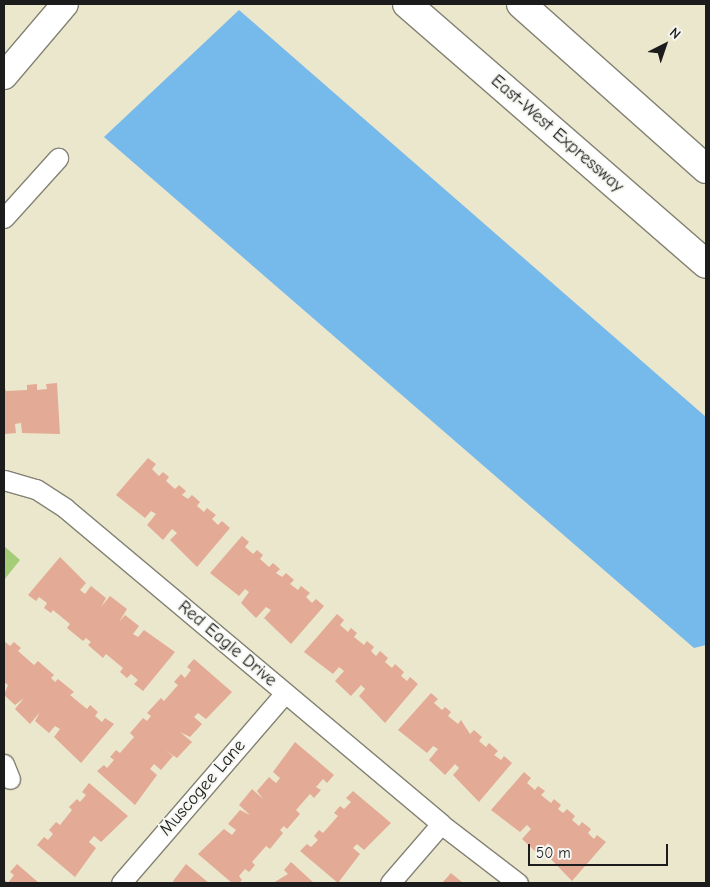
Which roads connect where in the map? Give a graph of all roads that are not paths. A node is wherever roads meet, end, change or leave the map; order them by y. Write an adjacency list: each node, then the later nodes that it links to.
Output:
1 (65, 4): 4 (street)
2 (407, 4): 8 (highway, East-West Expressway)
3 (522, 4): 6 (highway)
4 (4, 76)
5 (58, 158): 7 (street)
6 (706, 169)
7 (4, 218)
8 (706, 264)
9 (4, 480): 10 (street, Red Eagle Drive)
10 (285, 693): 11 (street, Red Eagle Drive); 12 (street, Muscogee Lane)
11 (441, 824): 13 (street); 14 (street, Red Eagle Drive)
12 (121, 883)
13 (390, 883)
14 (518, 883)

